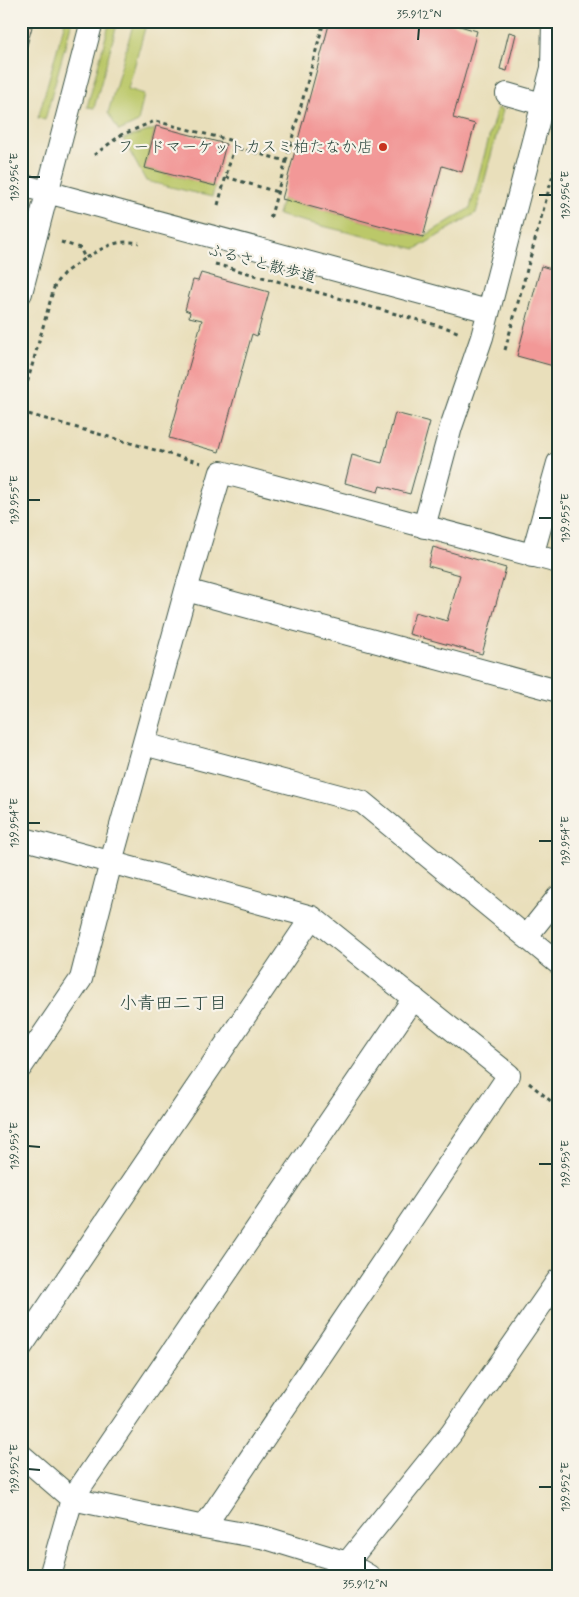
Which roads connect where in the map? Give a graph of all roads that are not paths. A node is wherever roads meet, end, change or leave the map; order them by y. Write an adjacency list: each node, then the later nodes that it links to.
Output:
1 (92, 21): 7 (street)
2 (553, 21): 3 (street)
3 (555, 63): 5 (street)
4 (507, 94): 5 (street)
5 (542, 104): 9 (street)
6 (21, 185): 7 (street)
7 (48, 192): 8 (street); 9 (street)
8 (21, 293)
9 (488, 311): 11 (street)
10 (558, 463): 12 (street)
11 (424, 527): 12 (street); 14 (street)
12 (532, 556): 13 (street)
13 (558, 562)
14 (186, 590): 15 (street); 16 (street)
15 (558, 691)
16 (144, 744): 18 (street); 21 (street)
17 (21, 838): 18 (street)
18 (111, 862): 20 (street); 24 (street)
19 (558, 897): 21 (street)
20 (312, 917): 23 (street); 26 (street)
21 (526, 937): 22 (street)
22 (558, 963)
23 (414, 998): 28 (street); 29 (street)
24 (21, 1067)
25 (558, 1280): 30 (street)
26 (21, 1347)
27 (21, 1455): 28 (street)
28 (72, 1499): 29 (street); 31 (street)
29 (204, 1527): 30 (street)
30 (347, 1563): 32 (street)
31 (50, 1576)
32 (369, 1576)

